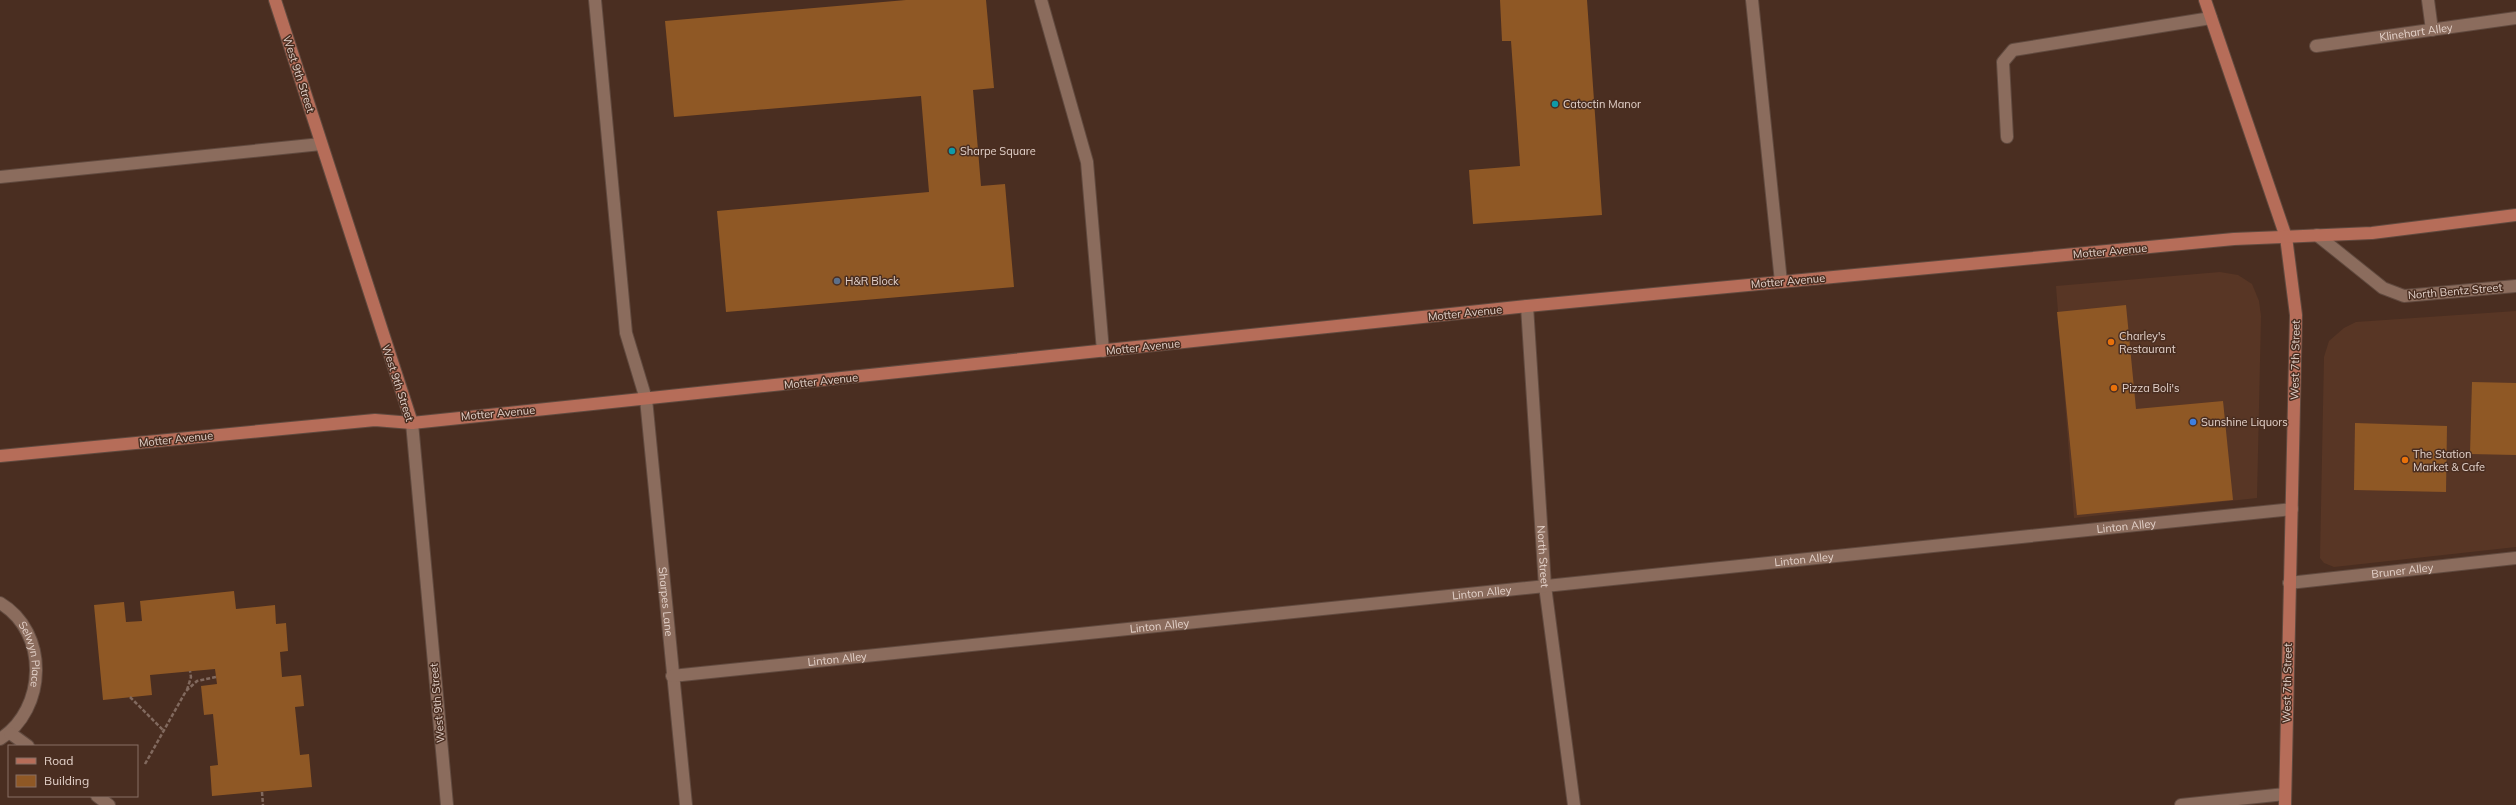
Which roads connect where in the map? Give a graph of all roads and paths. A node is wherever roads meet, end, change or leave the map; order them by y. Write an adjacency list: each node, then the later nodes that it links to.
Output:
1 (274, 0): 12 (main road, West 9th Street)
2 (595, 0): 21 (street, Sharpes Lane)
3 (1041, 0): 20 (street)
4 (1752, 0): 17 (street)
5 (2205, 0): 7 (main road, West 7th Street)
6 (2428, 0): 9 (street)
7 (2211, 18): 11 (street); 16 (main road, West 7th Street)
8 (2516, 18): 9 (street, Klinehart Alley)
9 (2432, 30): 10 (street, Klinehart Alley)
10 (2316, 46)
11 (2007, 137)
12 (321, 144): 13 (street); 22 (main road, West 9th Street)
13 (0, 177)
14 (2516, 215): 15 (main road)
15 (2318, 235): 16 (main road); 18 (street, North Bentz Street)
16 (2286, 237): 17 (main road, Motter Avenue); 24 (main road, West 7th Street)
17 (1781, 282): 19 (main road, Motter Avenue)
18 (2516, 286)
19 (1527, 306): 20 (main road, Motter Avenue); 27 (street, North Street)
20 (1104, 351): 21 (main road, Motter Avenue)
21 (646, 399): 22 (main road, Motter Avenue); 30 (street, Sharpes Lane)
22 (412, 423): 23 (main road, Motter Avenue); 43 (street, West 9th Street)
23 (0, 456)
24 (2292, 509): 26 (main road, West 7th Street); 27 (street, Linton Alley)
25 (2516, 558): 26 (street, Bruner Alley)
26 (2289, 583): 40 (main road, West 7th Street)
27 (1545, 586): 30 (street, Linton Alley); 45 (street, North Street)
28 (0, 603): 35 (street, Selwyn Place)
29 (190, 671): 32 (path)
30 (672, 676): 44 (street, Sharpes Lane)
31 (216, 677): 32 (path)
32 (186, 691): 34 (path)
33 (130, 697): 34 (path)
34 (164, 731): 37 (path)
35 (5, 736): 36 (street, Selwyn Place)
36 (26, 745)
37 (145, 764)
38 (262, 792): 42 (path)
39 (98, 797): 41 (street)
40 (2285, 800): 46 (street)
41 (109, 805)
42 (264, 805)
43 (447, 805)
44 (686, 805)
45 (1574, 805)
46 (2181, 805)

